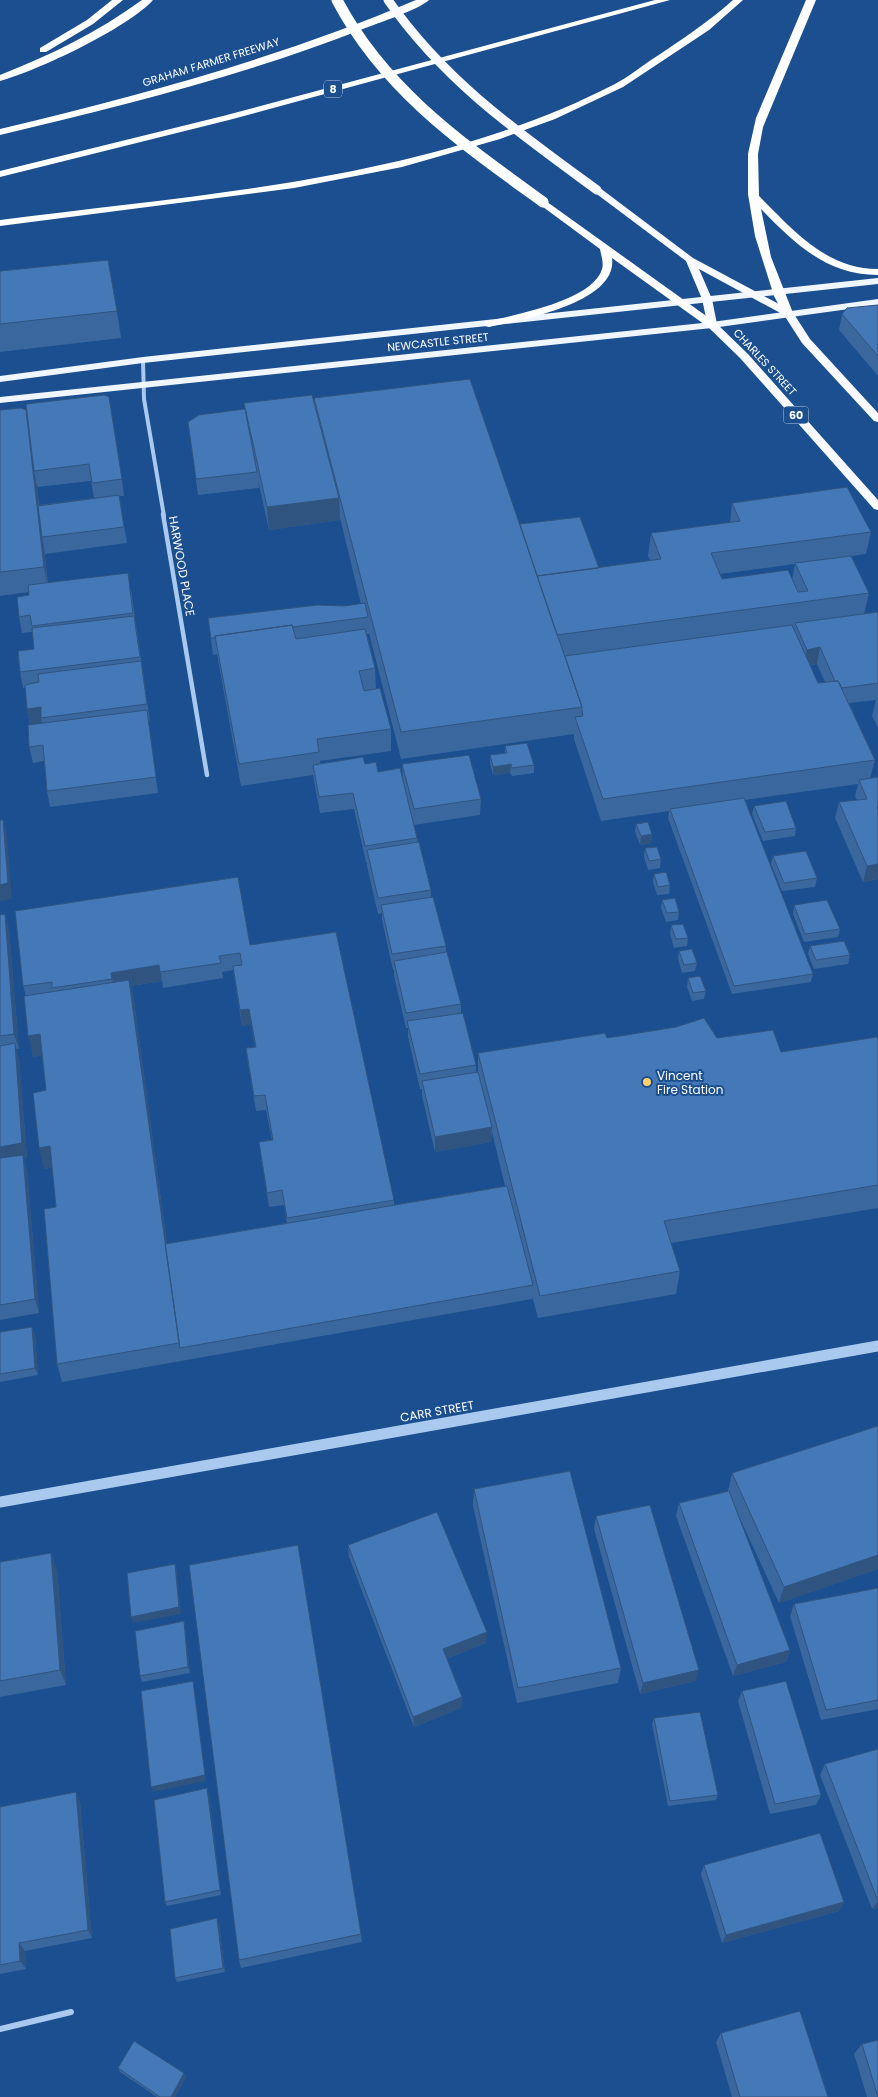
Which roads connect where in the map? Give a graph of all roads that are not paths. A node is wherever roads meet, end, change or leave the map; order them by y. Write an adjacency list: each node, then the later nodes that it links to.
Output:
1 (118, 0): 9 (highway)
2 (148, 0): 10 (highway)
3 (337, 0): 15 (highway, bridge)
4 (388, 0): 16 (highway, bridge)
5 (424, 0): 11 (highway, GRAHAM FARMER FREEWAY)
6 (665, 0): 12 (highway, 8)
7 (738, 0): 14 (highway)
8 (811, 0): 13 (highway)
9 (0, 73)
10 (0, 78)
11 (0, 132)
12 (0, 174)
13 (755, 198): 17 (highway); 19 (highway)
14 (0, 223)
15 (605, 247): 23 (highway); 25 (highway)
16 (690, 260): 20 (highway); 21 (highway)
17 (878, 272)
18 (878, 280): 19 (main road, NEWCASTLE STREET)
19 (777, 291): 20 (main road, NEWCASTLE STREET); 24 (highway)
20 (751, 294): 21 (main road, NEWCASTLE STREET); 24 (highway)
21 (707, 299): 23 (main road, NEWCASTLE STREET); 26 (highway)
22 (878, 302): 24 (main road, NEWCASTLE STREET)
23 (678, 303): 25 (main road, NEWCASTLE STREET); 26 (highway)
24 (788, 313): 26 (main road, NEWCASTLE STREET); 31 (highway)
25 (489, 324): 27 (main road, NEWCASTLE STREET)
26 (712, 325): 29 (main road, NEWCASTLE STREET); 32 (highway, CHARLES STREET / 60)
27 (143, 360): 28 (main road, NEWCASTLE STREET); 29 (street, HARWOOD PLACE)
28 (0, 378)
29 (142, 385): 30 (main road, NEWCASTLE STREET); 33 (street, HARWOOD PLACE)
30 (0, 400)
31 (878, 419)
32 (878, 507)
33 (207, 775)
34 (878, 1346): 35 (street, CARR STREET)
35 (0, 1502)
36 (71, 2012): 37 (street)
37 (0, 2029)

